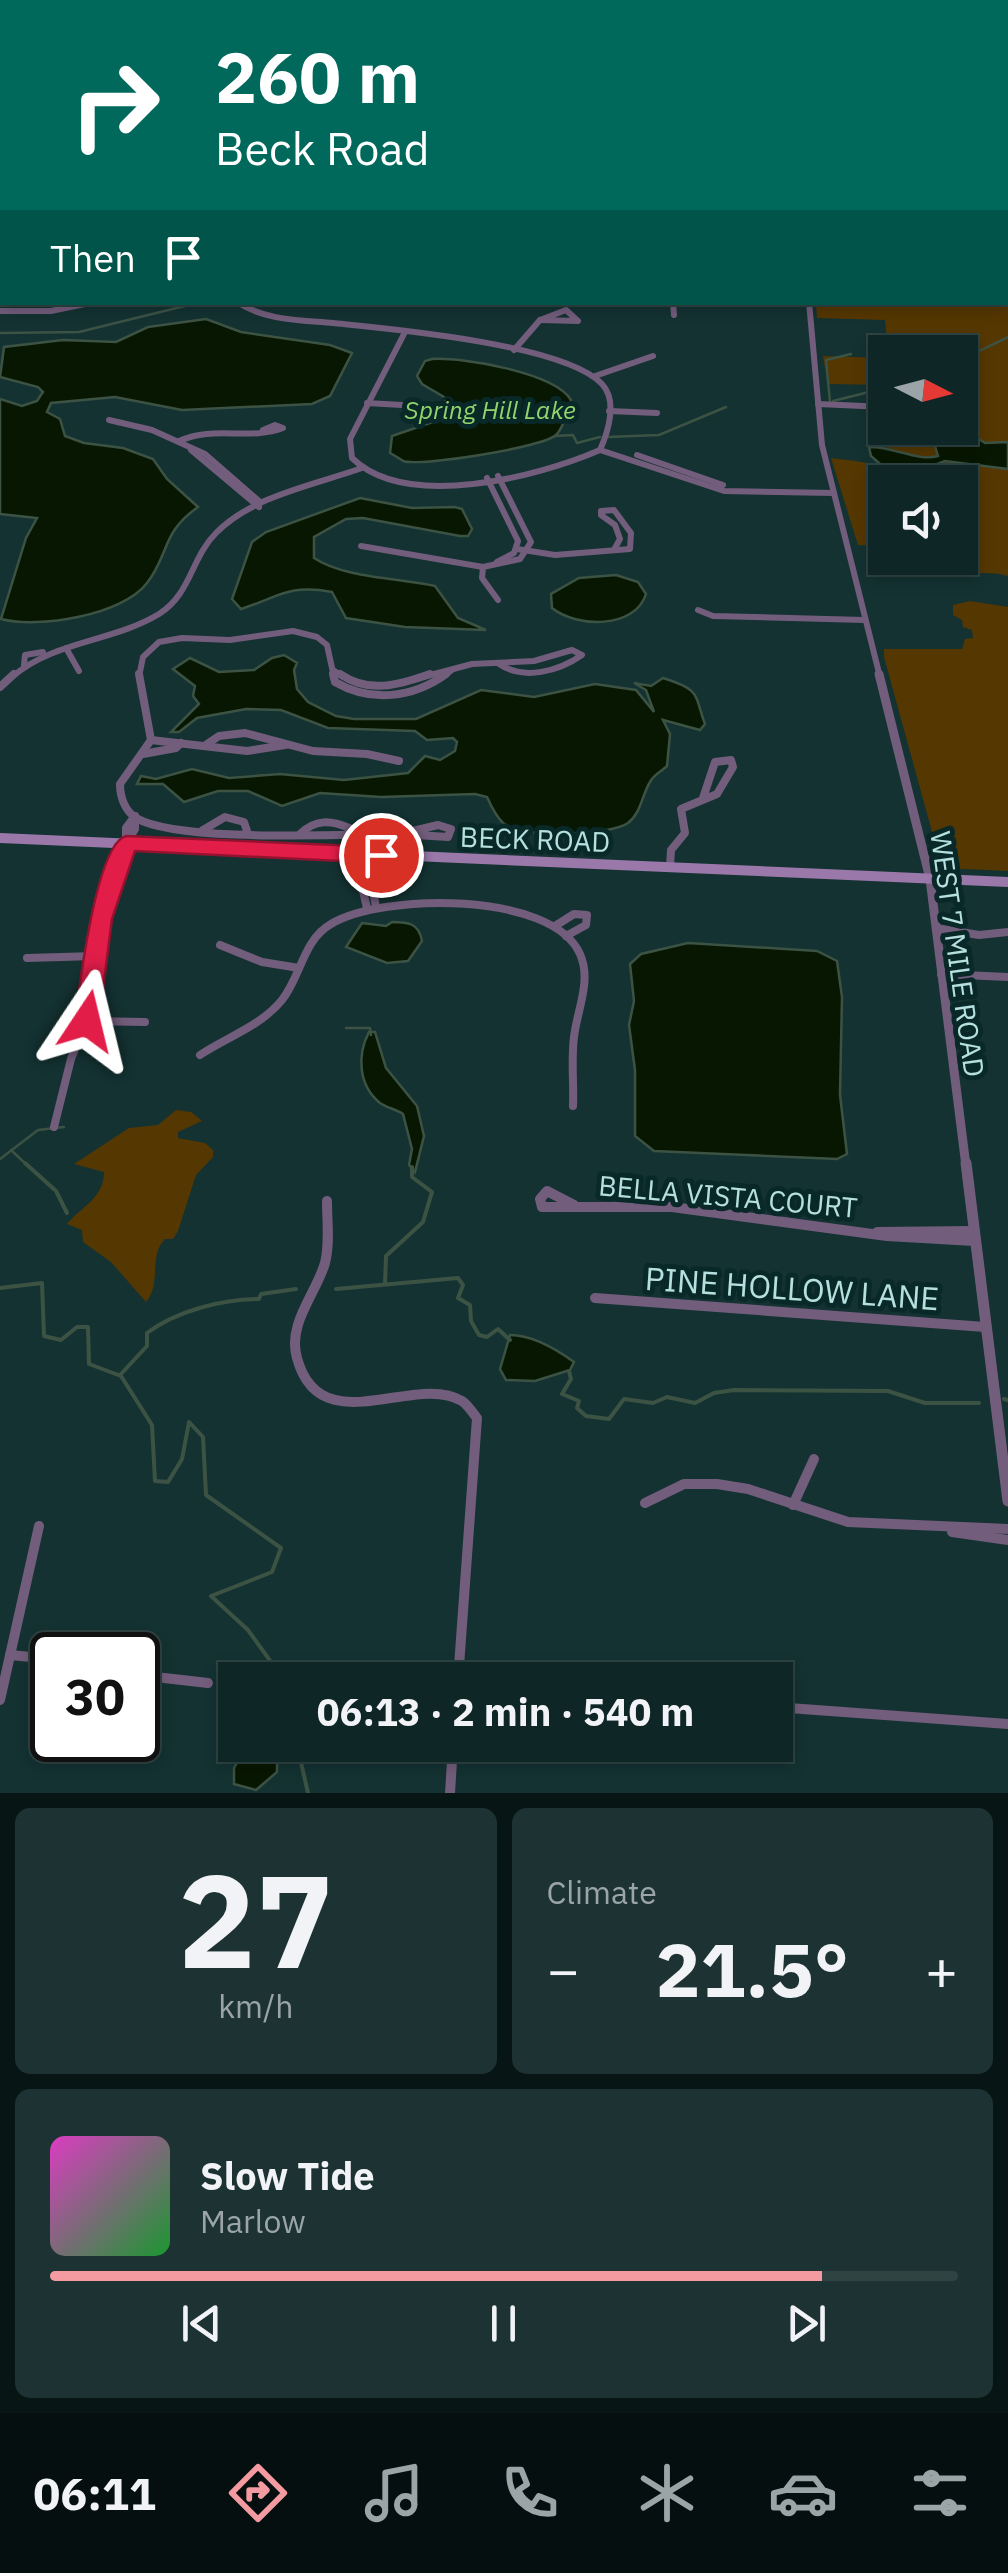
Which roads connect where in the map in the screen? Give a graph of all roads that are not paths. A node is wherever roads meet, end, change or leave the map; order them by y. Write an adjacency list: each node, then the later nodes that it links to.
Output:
1 (80, 305): 5 (street)
2 (243, 305): 8 (street)
3 (674, 305): 6 (street)
4 (808, 305): 13 (street, WEST 7 MILE ROAD)
5 (0, 311)
6 (674, 316)
7 (538, 320): 7 (street); 9 (street)
8 (404, 334): 9 (street); 12 (street)
9 (514, 350): 11 (street)
10 (653, 356): 11 (street)
11 (594, 376): 16 (street)
12 (367, 404): 14 (street); 22 (street)
13 (818, 404): 15 (street); 25 (street, WEST 7 MILE ROAD)
14 (402, 406)
15 (868, 406)
16 (610, 411): 17 (street); 21 (street)
17 (657, 413)
18 (109, 420): 20 (street)
19 (263, 430): 20 (street)
20 (179, 441): 28 (street)
21 (601, 448): 23 (street); 25 (street)
22 (362, 468): 24 (street); 28 (street)
23 (498, 476): 24 (street); 26 (street)
24 (487, 478): 27 (street)
25 (833, 491): 38 (street, WEST 7 MILE ROAD)
26 (513, 504): 27 (street); 29 (street)
27 (502, 506): 30 (street)
28 (259, 507): 39 (street)
29 (522, 521): 30 (street); 34 (street)
30 (511, 523): 33 (street)
31 (361, 546): 35 (street)
32 (615, 548): 32 (street); 34 (street)
33 (517, 549): 34 (street); 35 (street)
34 (528, 552): 35 (street)
35 (483, 566): 36 (street)
36 (498, 600)
37 (698, 610): 38 (street)
38 (864, 620): 62 (street, WEST 7 MILE ROAD)
39 (66, 648): 41 (street); 42 (street)
40 (499, 664): 40 (street); 43 (street)
41 (79, 670)
42 (0, 687)
43 (151, 740): 44 (street); 47 (street)
44 (182, 742): 45 (street); 47 (street)
45 (207, 744): 46 (street); 46 (street)
46 (285, 745): 48 (street)
47 (144, 754): 50 (street)
48 (400, 761)
49 (703, 798): 49 (street); 61 (street)
50 (134, 816): 51 (street); 59 (street)
51 (202, 830): 52 (street); 52 (street)
52 (247, 831): 53 (street)
53 (300, 834): 54 (street); 54 (street)
54 (352, 834): 55 (street)
55 (375, 834): 56 (street); 60 (street)
56 (386, 834): 57 (street); 60 (street)
57 (400, 834): 57 (street)
58 (0, 838): 59 (main road, BECK ROAD)
59 (126, 843): 60 (main road, BECK ROAD); 70 (street)
60 (376, 855): 61 (main road, BECK ROAD); 64 (street)
61 (670, 867): 62 (main road, BECK ROAD)
62 (930, 878): 63 (main road, BECK ROAD); 66 (street, WEST 7 MILE ROAD)
63 (1008, 882)
64 (372, 907): 65 (street); 72 (street)
65 (554, 926): 68 (street); 68 (street)
66 (936, 928): 67 (street); 73 (street, WEST 7 MILE ROAD)
67 (1008, 932)
68 (566, 936): 78 (street)
69 (220, 945): 72 (street)
70 (95, 956): 71 (street); 75 (street)
71 (26, 958)
72 (298, 968): 77 (street)
73 (941, 974): 74 (street); 82 (street, WEST 7 MILE ROAD)
74 (1008, 978)
75 (87, 1021): 76 (street); 79 (street)
76 (145, 1022)
77 (200, 1055)
78 (572, 1106)
79 (54, 1127)
80 (326, 1201): 95 (street)
81 (574, 1205): 82 (street, BELLA VISTA COURT)
82 (973, 1236): 84 (street, WEST 7 MILE ROAD)
83 (596, 1298): 84 (street, PINE HOLLOW LANE)
84 (985, 1327): 86 (street, WEST 7 MILE ROAD)
85 (814, 1458): 88 (street)
86 (1008, 1501)
87 (646, 1502): 88 (street)
88 (793, 1506): 90 (street)
89 (39, 1526): 93 (street)
90 (938, 1529): 91 (street); 92 (street)
91 (1008, 1529)
92 (1008, 1540)
93 (10, 1655): 94 (street); 98 (street)
94 (30, 1657)
95 (459, 1662)
96 (160, 1677): 97 (street)
97 (208, 1682)
98 (0, 1700)
99 (793, 1707): 100 (street)
100 (1008, 1724)
101 (453, 1762): 102 (street)
102 (450, 1793)

